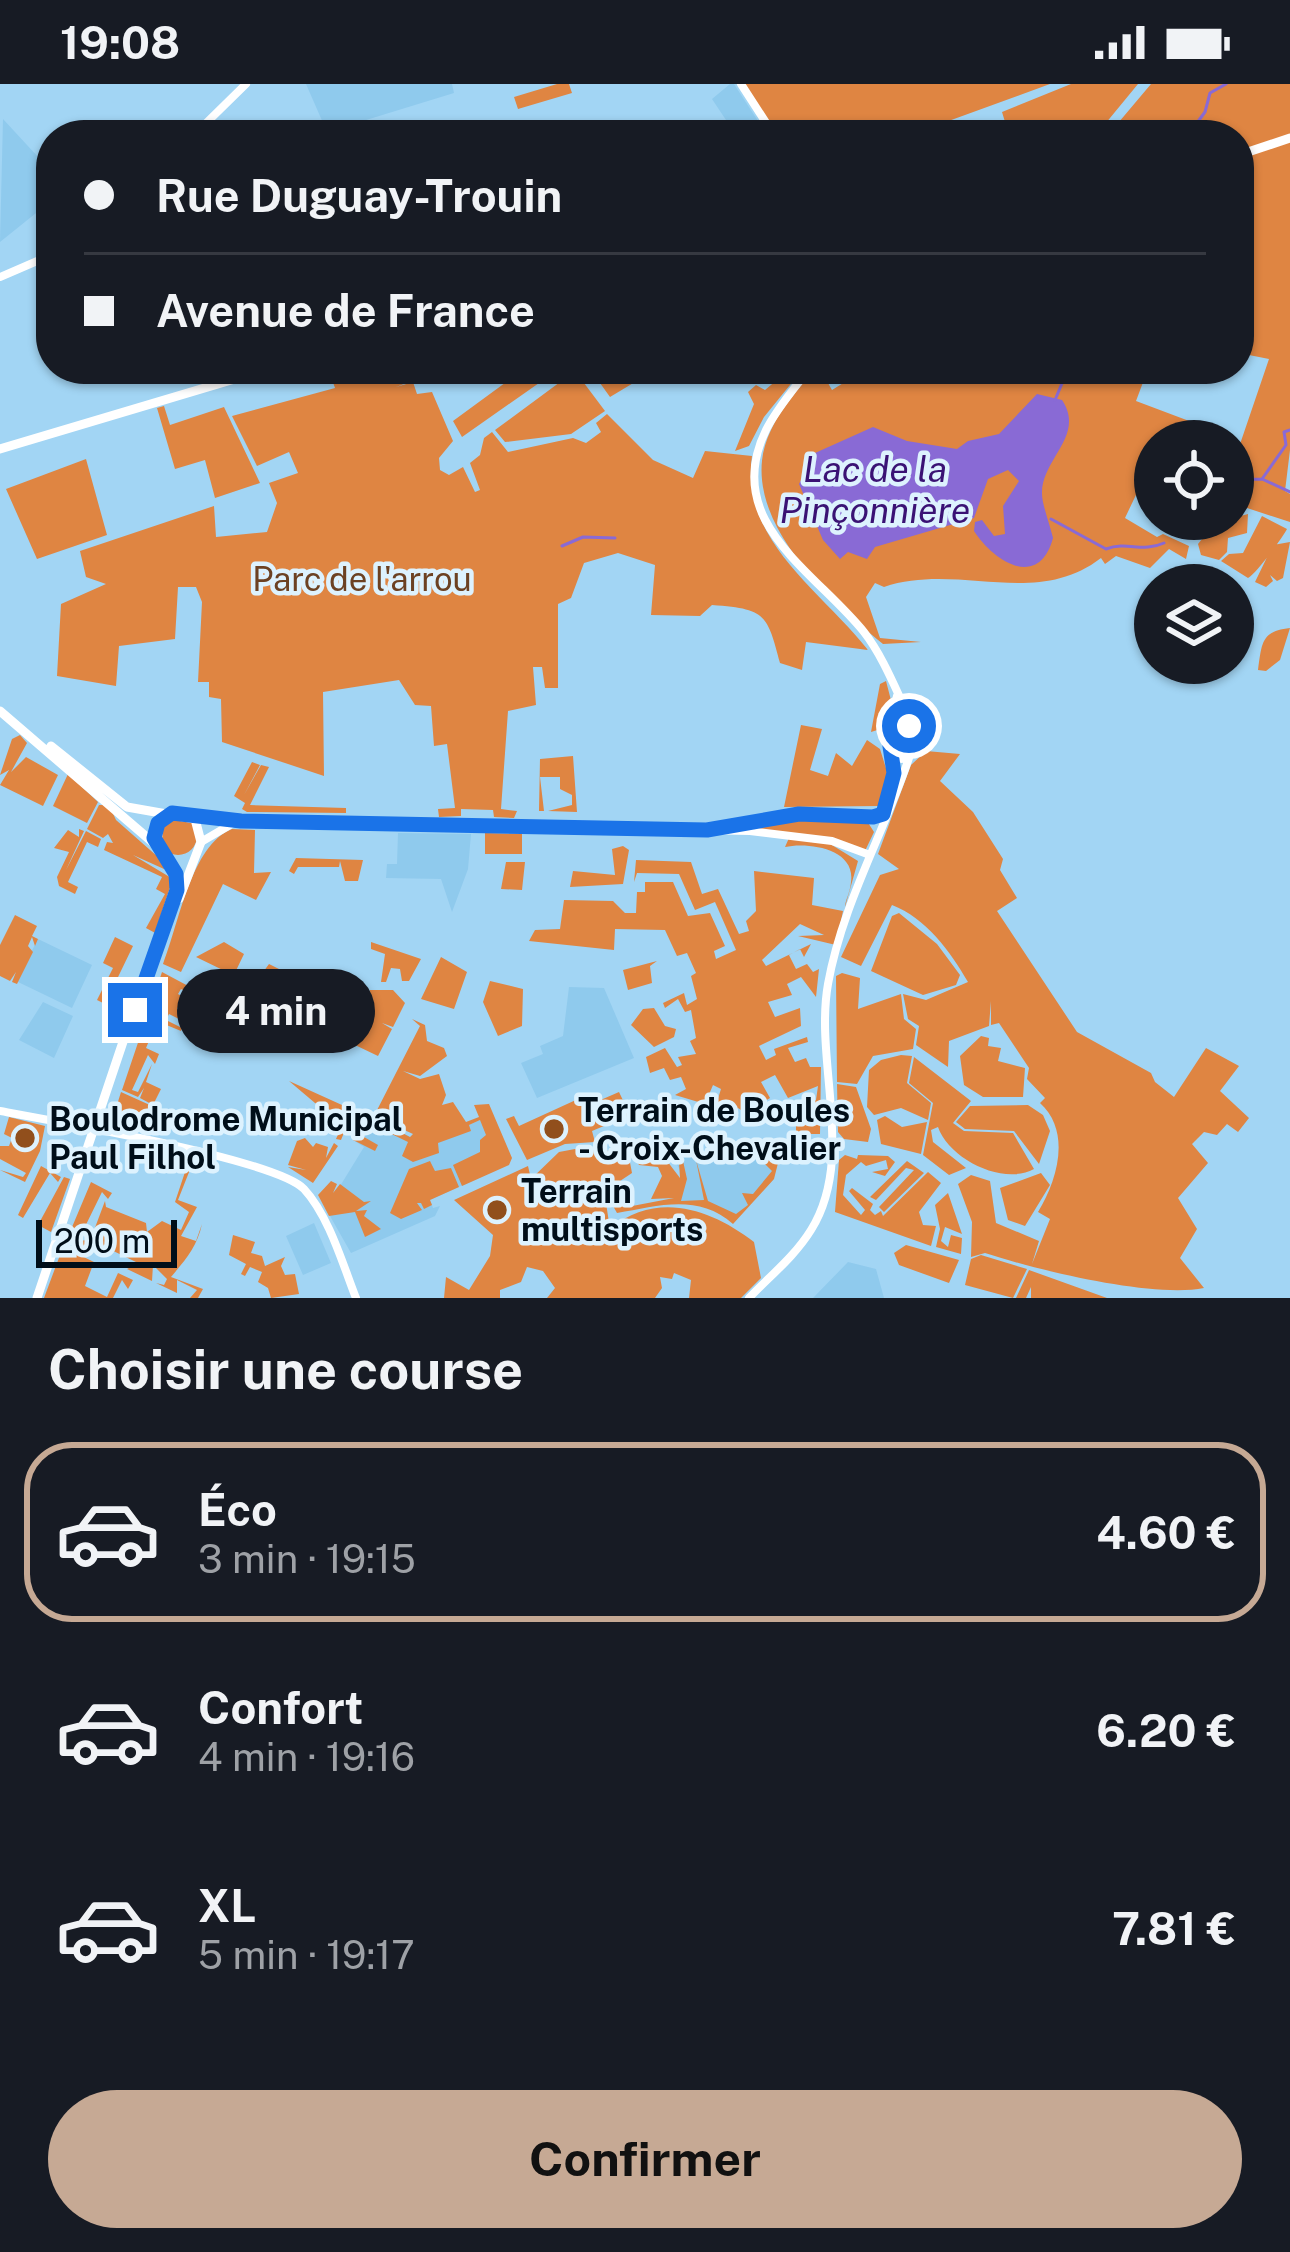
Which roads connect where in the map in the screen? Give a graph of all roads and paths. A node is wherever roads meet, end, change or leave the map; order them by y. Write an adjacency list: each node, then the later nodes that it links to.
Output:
1 (246, 84): 3 (street)
2 (740, 84): 4 (street)
3 (209, 120)
4 (764, 120)
5 (1290, 138): 6 (main road)
6 (1254, 150)
7 (36, 262): 8 (street)
8 (0, 278)
9 (218, 384): 11 (main road)
10 (798, 384): 12 (street)
11 (0, 449)
12 (897, 695): 14 (street); 15 (street)
13 (0, 708): 18 (main road); 25 (main road)
14 (909, 726): 15 (street); 17 (street)
15 (892, 729): 16 (street)
16 (891, 754): 17 (street); 20 (street)
17 (909, 758): 24 (street)
18 (172, 813): 19 (main road); 25 (main road)
19 (188, 814): 22 (street); 26 (main road)
20 (883, 814): 21 (street); 24 (street)
21 (854, 817): 23 (street); 24 (street)
22 (241, 821): 23 (street); 26 (street)
23 (748, 826): 27 (street)
24 (881, 829): 28 (street)
25 (157, 846): 29 (main road)
26 (198, 847): 29 (main road); 32 (main road)
27 (852, 851): 28 (street); 30 (street)
28 (870, 855): 30 (street)
29 (166, 856): 32 (main road)
30 (866, 867): 35 (street)
31 (0, 1111): 32 (street)
32 (97, 1129): 33 (street); 34 (main road)
33 (354, 1294)
34 (37, 1298)
35 (749, 1298)

